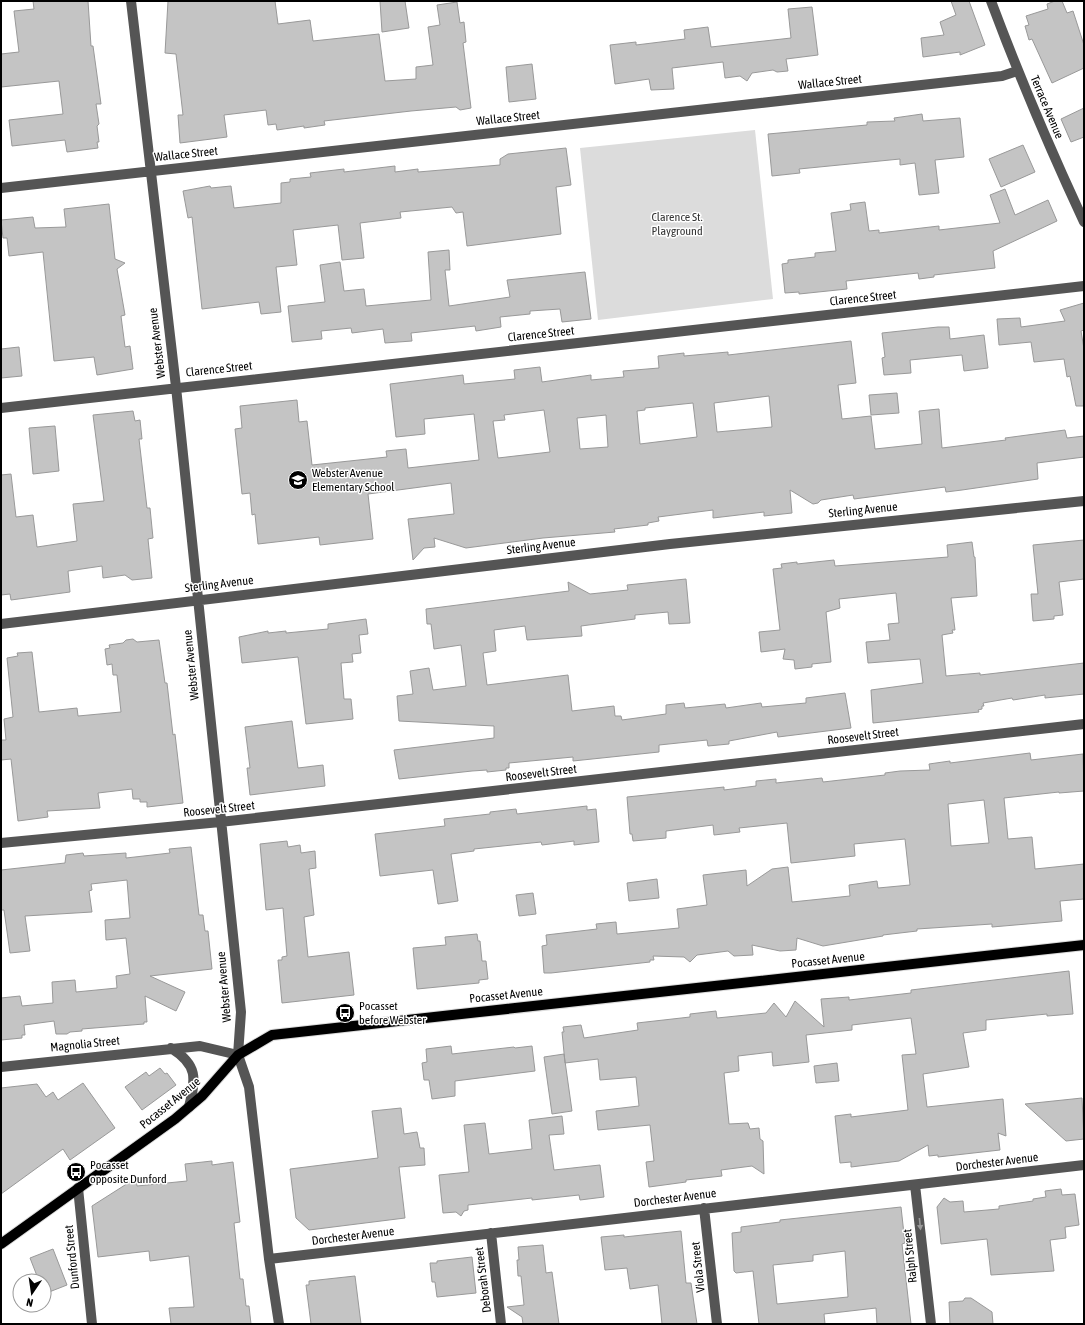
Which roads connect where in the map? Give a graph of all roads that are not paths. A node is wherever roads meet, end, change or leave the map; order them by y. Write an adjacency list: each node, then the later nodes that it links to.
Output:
1 (131, 1): 4 (street, Webster Avenue)
2 (991, 1): 3 (street, Terrace Avenue)
3 (1017, 71): 4 (street, Wallace Street); 6 (street, Terrace Avenue)
4 (149, 171): 5 (street, Wallace Street); 8 (street, Webster Avenue)
5 (1, 188)
6 (1084, 222)
7 (1084, 286): 8 (street, Clarence Street)
8 (176, 387): 9 (street, Clarence Street); 11 (street, Webster Avenue)
9 (1, 408)
10 (1084, 501): 11 (street, Sterling Avenue)
11 (198, 599): 12 (street, Sterling Avenue); 14 (street, Webster Avenue)
12 (1, 624)
13 (1084, 724): 14 (street, Roosevelt Street)
14 (220, 822): 15 (street, Roosevelt Street); 18 (street, Webster Avenue)
15 (1, 843)
16 (1084, 945): 18 (main road, Pocasset Avenue)
17 (171, 1048): 18 (street, Magnolia Street); 19 (street, Magnolia Street); 20 (street)
18 (238, 1055): 20 (main road, Pocasset Avenue); 27 (street, Webster Avenue)
19 (1, 1067)
20 (189, 1107): 23 (main road, Pocasset Avenue)
21 (1084, 1165): 22 (street, Dorchester Avenue)
22 (915, 1185): 24 (street, Dorchester Avenue); 32 (street, Ralph Street, one-way to 32)
23 (78, 1188): 26 (main road, Pocasset Avenue); 28 (street, Dunford Street)
24 (704, 1208): 25 (street, Dorchester Avenue); 31 (street, Viola Street)
25 (491, 1233): 27 (street, Dorchester Avenue); 30 (street, Deborah Street)
26 (1, 1244)
27 (270, 1259): 29 (street, Webster Avenue)
28 (92, 1324)
29 (279, 1324)
30 (501, 1324)
31 (717, 1324)
32 (931, 1324)

